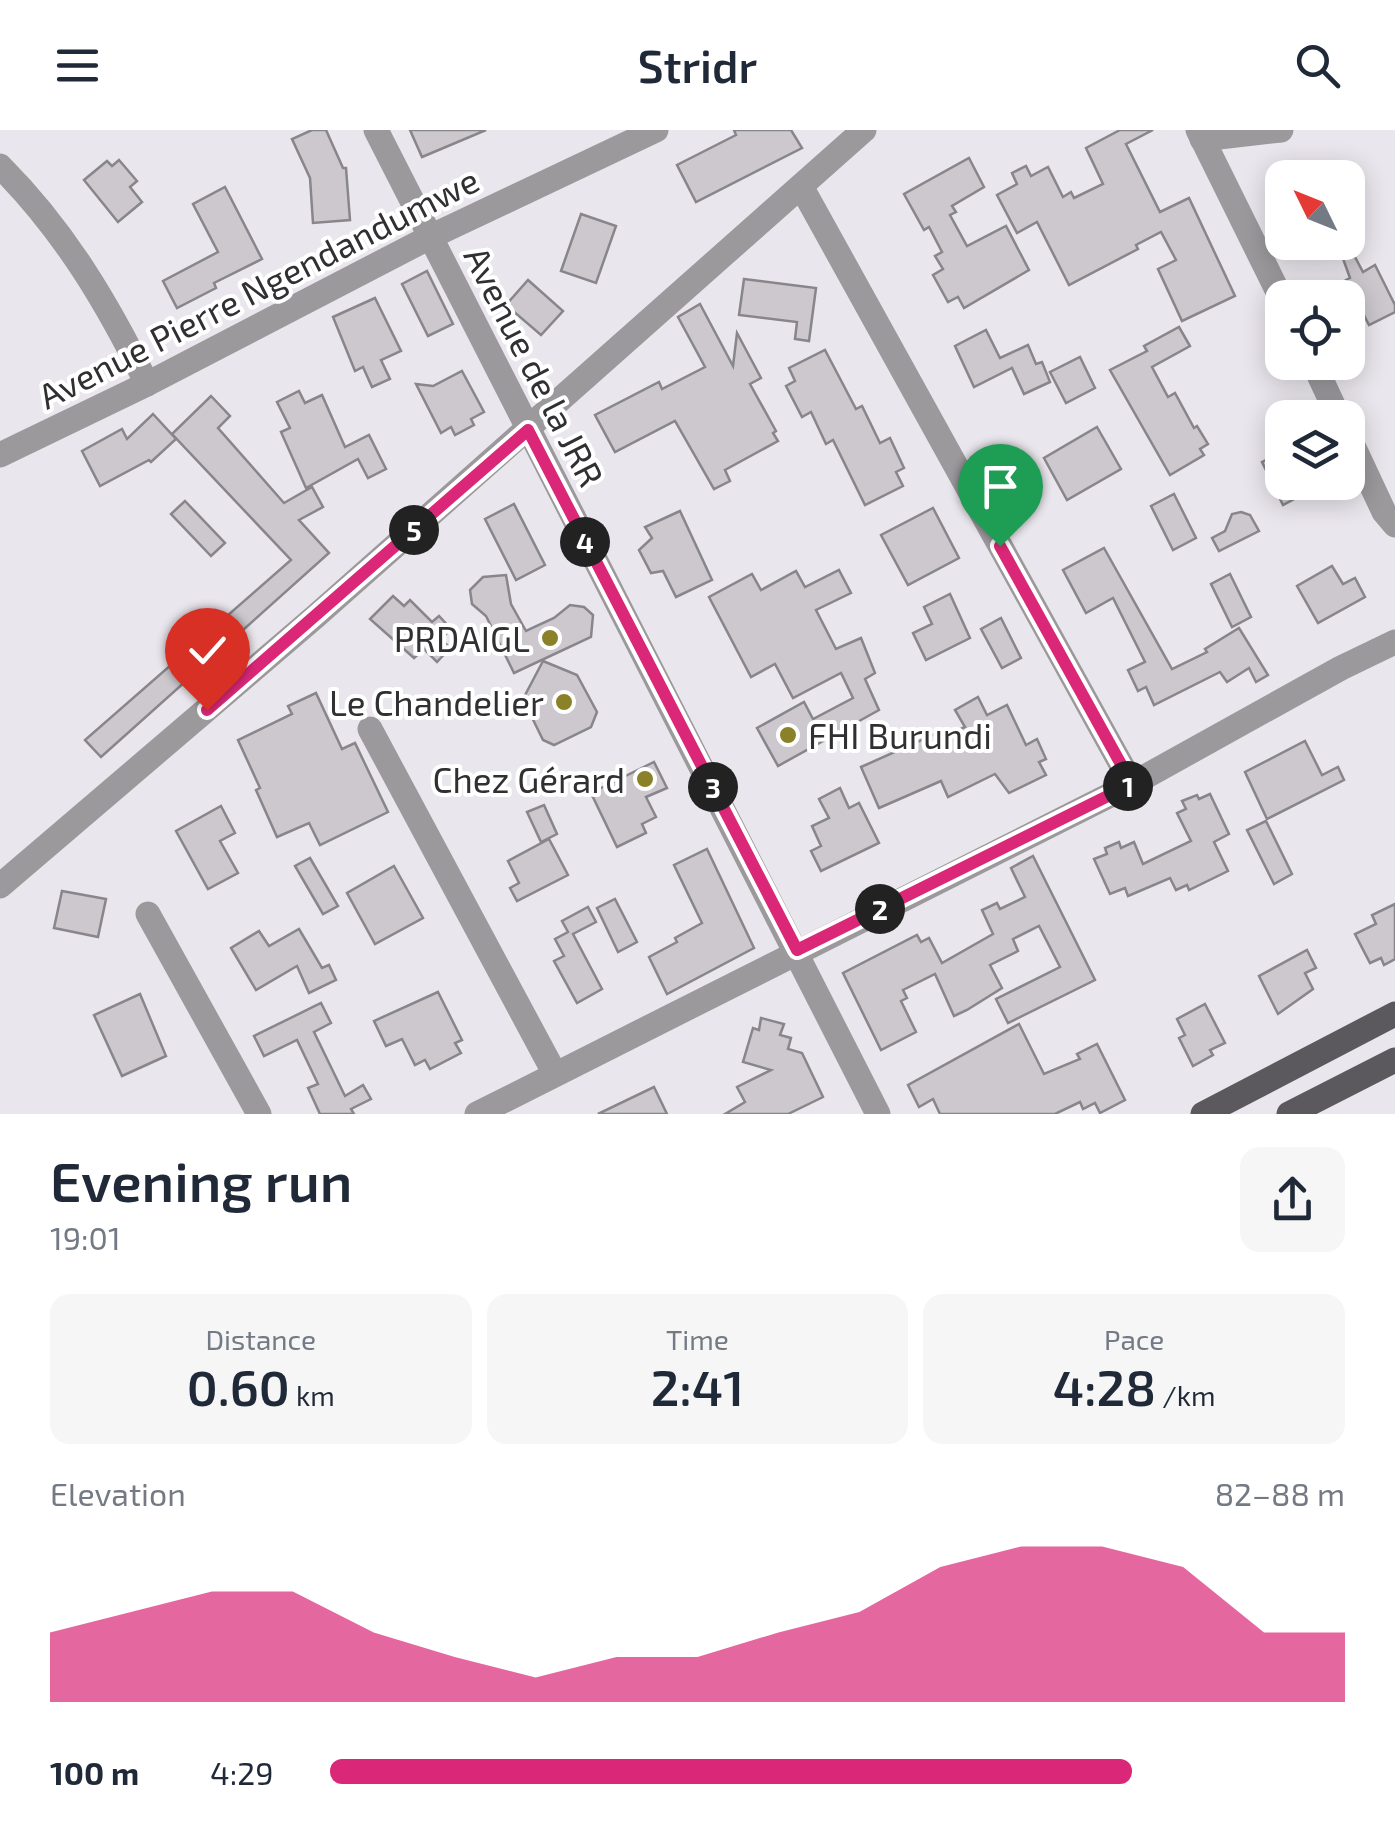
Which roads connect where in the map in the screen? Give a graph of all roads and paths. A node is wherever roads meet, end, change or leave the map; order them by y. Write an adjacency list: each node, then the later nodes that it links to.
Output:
1 (376, 130): 8 (street, Avenue de la JRR)
2 (656, 130): 8 (street, Avenue Pierre Ngendandumwe)
3 (864, 130): 7 (street)
4 (1281, 130): 5 (street)
5 (1200, 134): 9 (street)
6 (0, 166): 10 (street)
7 (802, 188): 11 (street); 17 (street)
8 (430, 237): 10 (street, Avenue Pierre Ngendandumwe); 11 (street, Avenue de la JRR)
9 (1272, 280)
10 (148, 384): 12 (street, Avenue Pierre Ngendandumwe)
11 (528, 430): 18 (street); 20 (street, Avenue de la JRR)
12 (0, 455)
13 (1365, 471): 14 (street)
14 (1395, 525)
15 (1395, 642): 17 (street)
16 (370, 729): 23 (street)
17 (1132, 784): 20 (street)
18 (0, 886)
19 (148, 914): 24 (street)
20 (797, 950): 23 (street); 26 (street, Avenue de la JRR)
21 (1395, 1014): 27 (main road)
22 (1395, 1060): 28 (main road)
23 (555, 1074): 25 (street)
24 (258, 1114)
25 (477, 1114)
26 (878, 1114)
27 (1202, 1114)
28 (1289, 1114)

